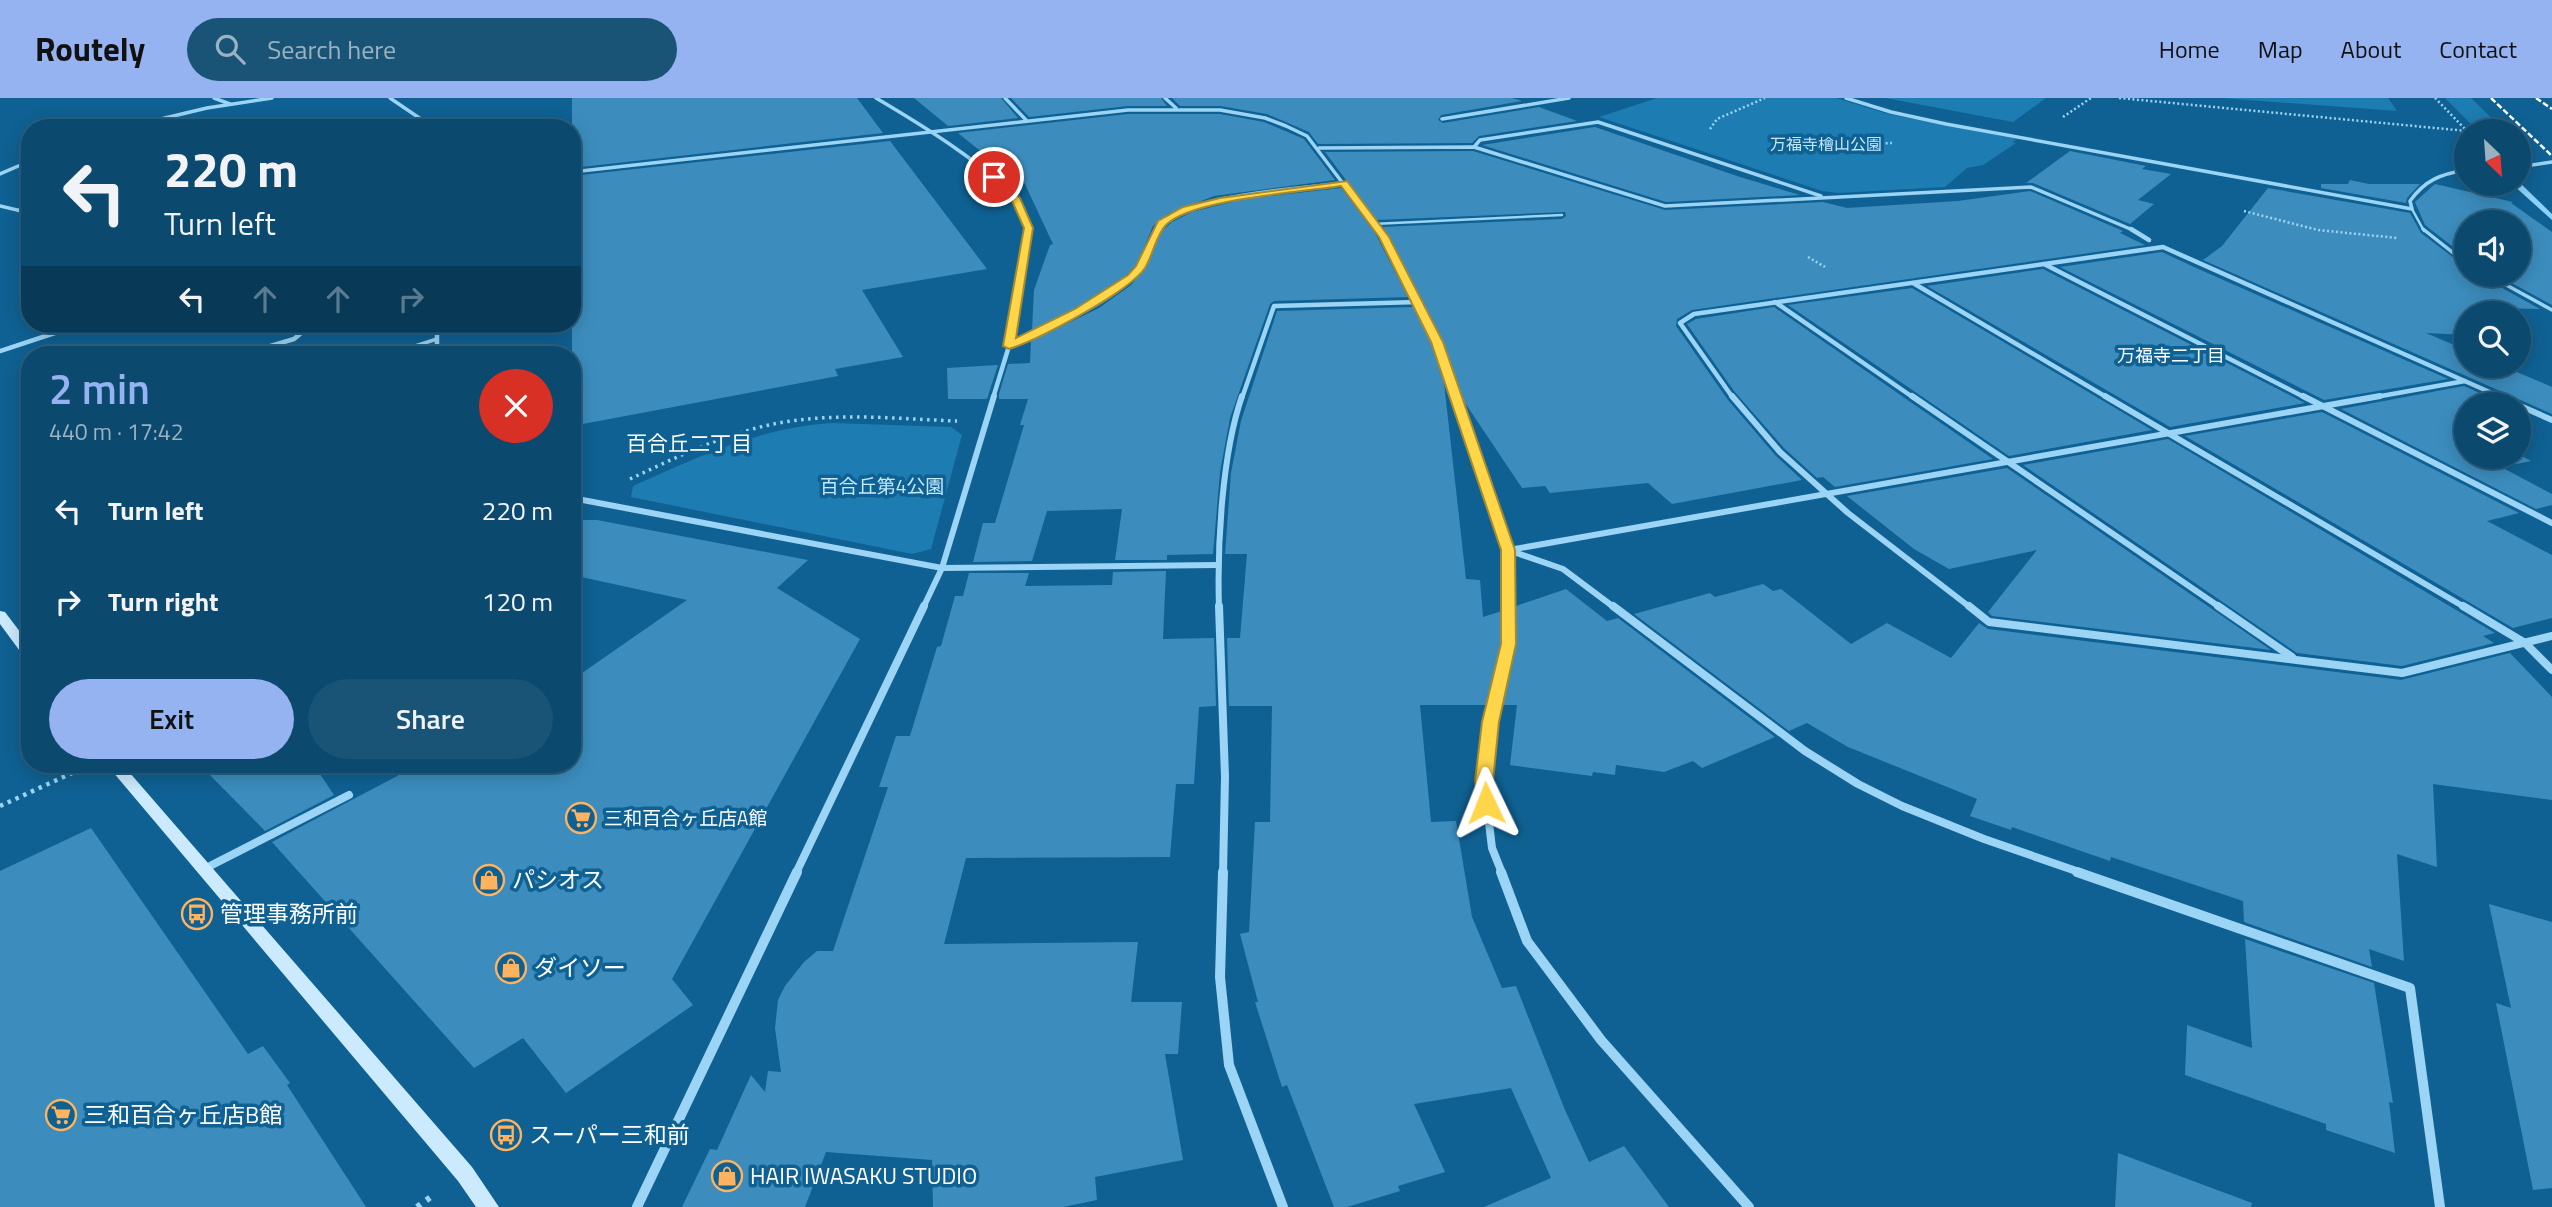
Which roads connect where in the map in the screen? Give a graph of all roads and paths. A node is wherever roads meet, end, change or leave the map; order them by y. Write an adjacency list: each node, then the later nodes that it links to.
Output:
1 (214, 98): 12 (street)
2 (272, 98): 12 (street)
3 (390, 98): 15 (street)
4 (876, 98): 21 (street)
5 (1005, 98): 18 (street)
6 (1165, 98): 13 (street)
7 (1569, 98): 16 (street)
8 (1765, 98): 20 (path)
9 (1846, 98): 35 (street)
10 (2119, 98): 19 (path)
11 (2435, 98): 17 (path)
12 (230, 104): 14 (street)
13 (1176, 108): 18 (street); 25 (street)
14 (163, 119)
15 (421, 119)
16 (1442, 119)
17 (2455, 119)
18 (1026, 120): 21 (street)
19 (2454, 130)
20 (1709, 131)
21 (929, 132): 29 (street); 56 (street)
22 (1902, 142): 23 (path)
23 (1808, 146)
24 (1474, 147): 25 (street); 33 (street); 33 (street)
25 (1319, 148): 32 (street)
26 (2552, 162): 28 (street)
27 (21, 165): 31 (street)
28 (2531, 165)
29 (581, 171)
30 (2454, 172): 35 (street)
31 (0, 174)
32 (1343, 183): 39 (street); 56 (street)
33 (1825, 198): 40 (street)
34 (0, 206): 36 (street)
35 (2412, 209): 41 (lane)
36 (21, 210)
37 (2244, 211): 41 (path)
38 (1562, 215): 39 (lane)
39 (1373, 224): 46 (street)
40 (2149, 240)
41 (2436, 242): 42 (lane)
42 (2454, 254)
43 (2044, 264): 44 (street); 58 (street); 60 (street)
44 (1913, 283): 47 (street); 64 (street)
45 (2510, 287): 48 (lane)
46 (1418, 302): 69 (street); 70 (street)
47 (1775, 302): 65 (street); 66 (street)
48 (2552, 310)
49 (55, 333): 57 (street)
50 (301, 333): 53 (street)
51 (437, 333): 52 (street)
52 (437, 339): 54 (lane); 55 (street)
53 (270, 346)
54 (415, 346)
55 (437, 346)
56 (1009, 346): 63 (street)
57 (0, 351)
58 (2465, 381): 59 (street); 60 (street)
59 (2489, 392)
60 (2323, 406): 64 (street); 68 (street)
61 (2531, 411): 62 (street)
62 (2552, 420)
63 (985, 422): 67 (path); 71 (street)
64 (2169, 433): 65 (street); 75 (street)
65 (2007, 462): 66 (street); 76 (street)
66 (1825, 494): 69 (street); 76 (street)
67 (582, 502): 71 (street)
68 (2552, 523)
69 (1508, 550): 86 (street); 87 (street)
70 (1218, 565): 71 (street); 85 (street)
71 (942, 568): 84 (street)
72 (0, 615): 74 (street)
73 (2552, 636): 75 (street)
74 (21, 643)
75 (2525, 643): 76 (street); 77 (street)
76 (2296, 660)
77 (2552, 670)
78 (72, 773): 81 (path)
79 (122, 773): 82 (street)
80 (349, 795): 82 (street)
81 (0, 806)
82 (206, 868): 83 (street)
83 (488, 1207)
84 (637, 1207)
85 (1283, 1207)
86 (1749, 1207)
87 (2440, 1207)

